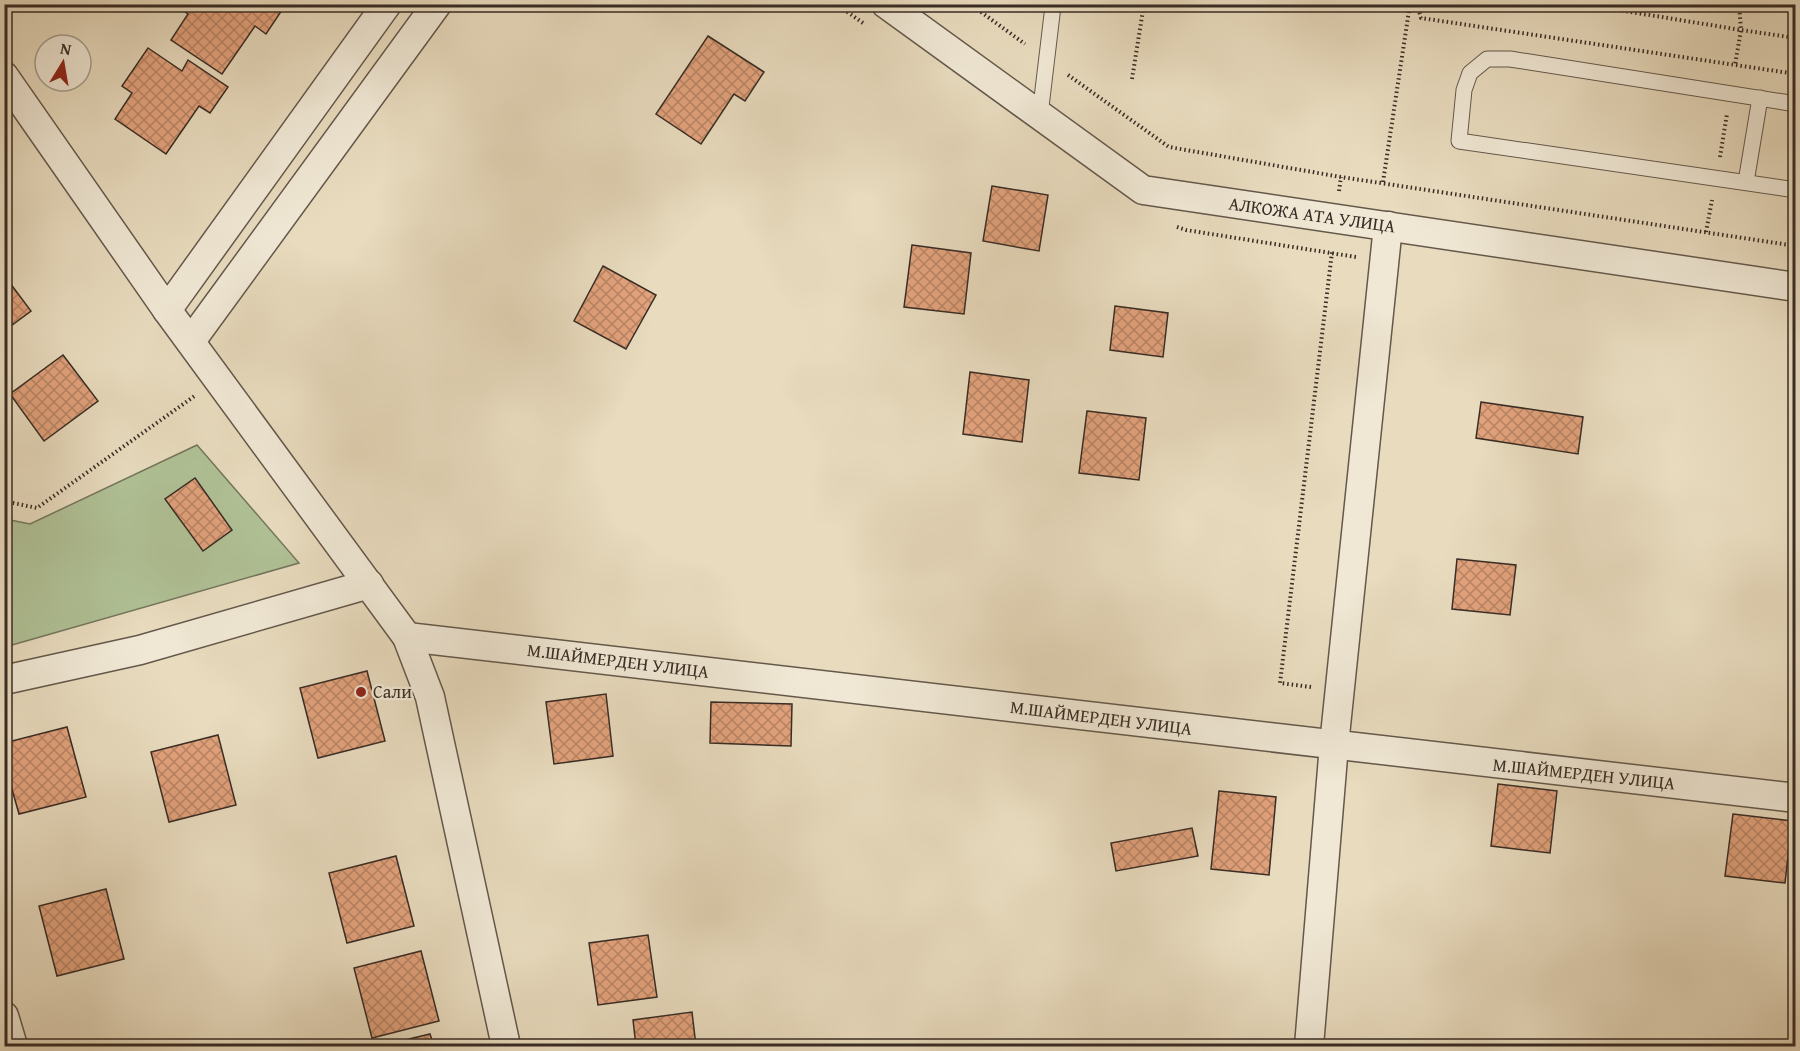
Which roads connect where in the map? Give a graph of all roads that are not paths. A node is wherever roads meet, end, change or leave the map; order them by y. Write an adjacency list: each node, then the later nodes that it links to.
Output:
1 (387, 4): 13 (street)
2 (437, 4): 14 (street)
3 (886, 4): 8 (street, АЛКОЖА АТА УЛИЦА)
4 (1050, 4): 8 (lane)
5 (4, 76): 13 (street)
6 (1760, 98): 7 (lane); 9 (lane); 9 (lane)
7 (1796, 104)
8 (1040, 116): 11 (street, АЛКОЖА АТА УЛИЦА)
9 (1746, 182): 10 (lane)
10 (1796, 189)
11 (1388, 226): 12 (street, АЛКОЖА АТА УЛИЦА); 18 (street)
12 (1796, 287)
13 (167, 310): 14 (street)
14 (191, 341): 15 (street)
15 (369, 584): 16 (street); 17 (street)
16 (407, 637): 18 (street, М.ШАЙМЕРДЕН УЛИЦА); 22 (street)
17 (4, 680)
18 (1334, 745): 19 (street, М.ШАЙМЕРДЕН УЛИЦА); 23 (street)
19 (1796, 798)
20 (4, 1016): 21 (street)
21 (12, 1047)
22 (506, 1047)
23 (1309, 1047)

